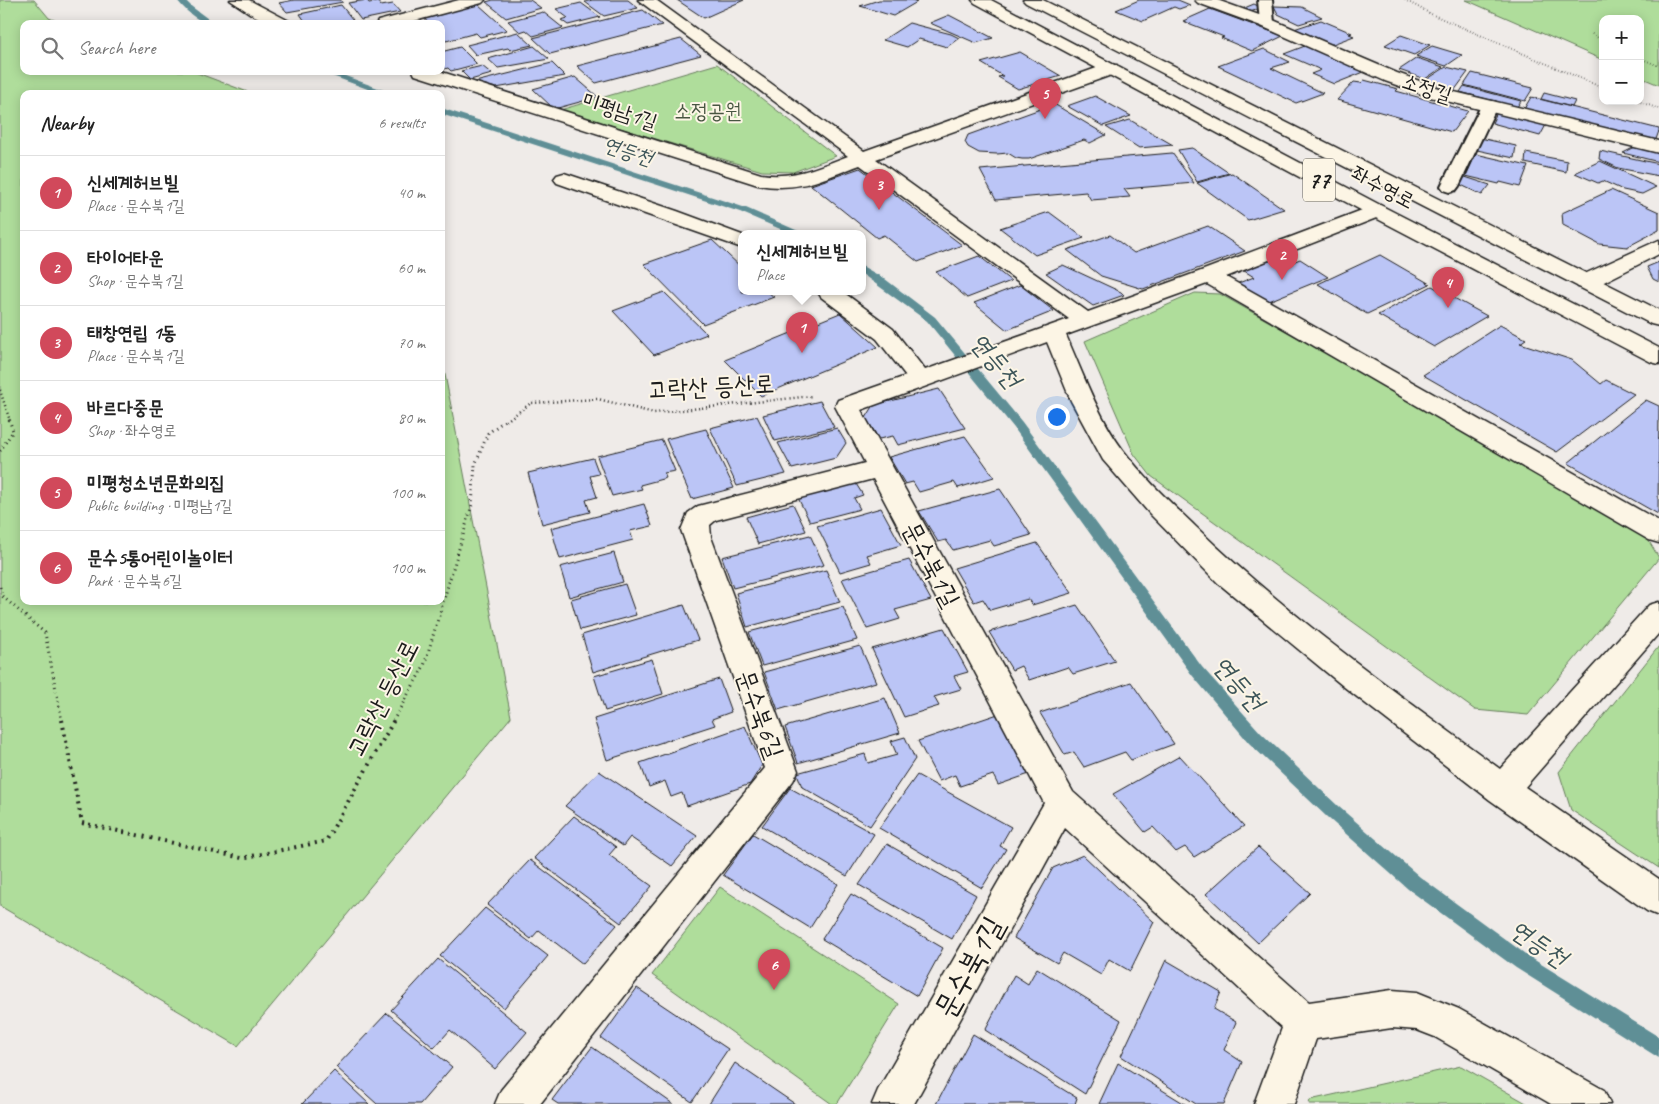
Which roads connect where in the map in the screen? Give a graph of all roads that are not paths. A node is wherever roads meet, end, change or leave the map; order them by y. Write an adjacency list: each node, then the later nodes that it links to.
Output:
1 (238, 0): 8 (street)
2 (477, 0): 9 (street)
3 (646, 0): 15 (street)
4 (980, 0): 11 (street, 좌수영로 / 77)
5 (1031, 0): 22 (street, 좌수영로 / 77)
6 (1204, 0): 10 (street, 소정길)
7 (1265, 0): 10 (lane)
8 (275, 20)
9 (400, 20)
10 (1266, 23): 13 (street, 소정길)
11 (1111, 69): 15 (street, 미평남1길); 18 (street, 좌수영로 / 77)
12 (434, 75): 15 (street, 미평남1길)
13 (1489, 106): 14 (street, 소정길); 17 (lane)
14 (1659, 147)
15 (863, 158): 25 (street)
16 (564, 179): 19 (street)
17 (1450, 186)
18 (1377, 211): 21 (street); 27 (street, 좌수영로 / 77)
19 (738, 240)
20 (1659, 246): 22 (street)
21 (1209, 276): 25 (street); 30 (street)
22 (1586, 282): 24 (street, 좌수영로 / 77)
23 (833, 295): 28 (street)
24 (1659, 319)
25 (1086, 321): 26 (street)
26 (1054, 333): 28 (street); 32 (street)
27 (1659, 357)
28 (928, 378): 29 (street, 문수북1길)
29 (880, 468): 33 (street, 문수북1길); 36 (street, 문수북6길)
30 (1659, 533)
31 (1659, 613): 32 (street)
32 (1502, 790): 34 (street)
33 (1061, 804): 35 (street, 문수북1길); 37 (street, 문수북1길)
34 (1659, 899)
35 (1303, 1022): 38 (street); 39 (street)
36 (515, 1104)
37 (892, 1104)
38 (1274, 1104)
39 (1590, 1104)

